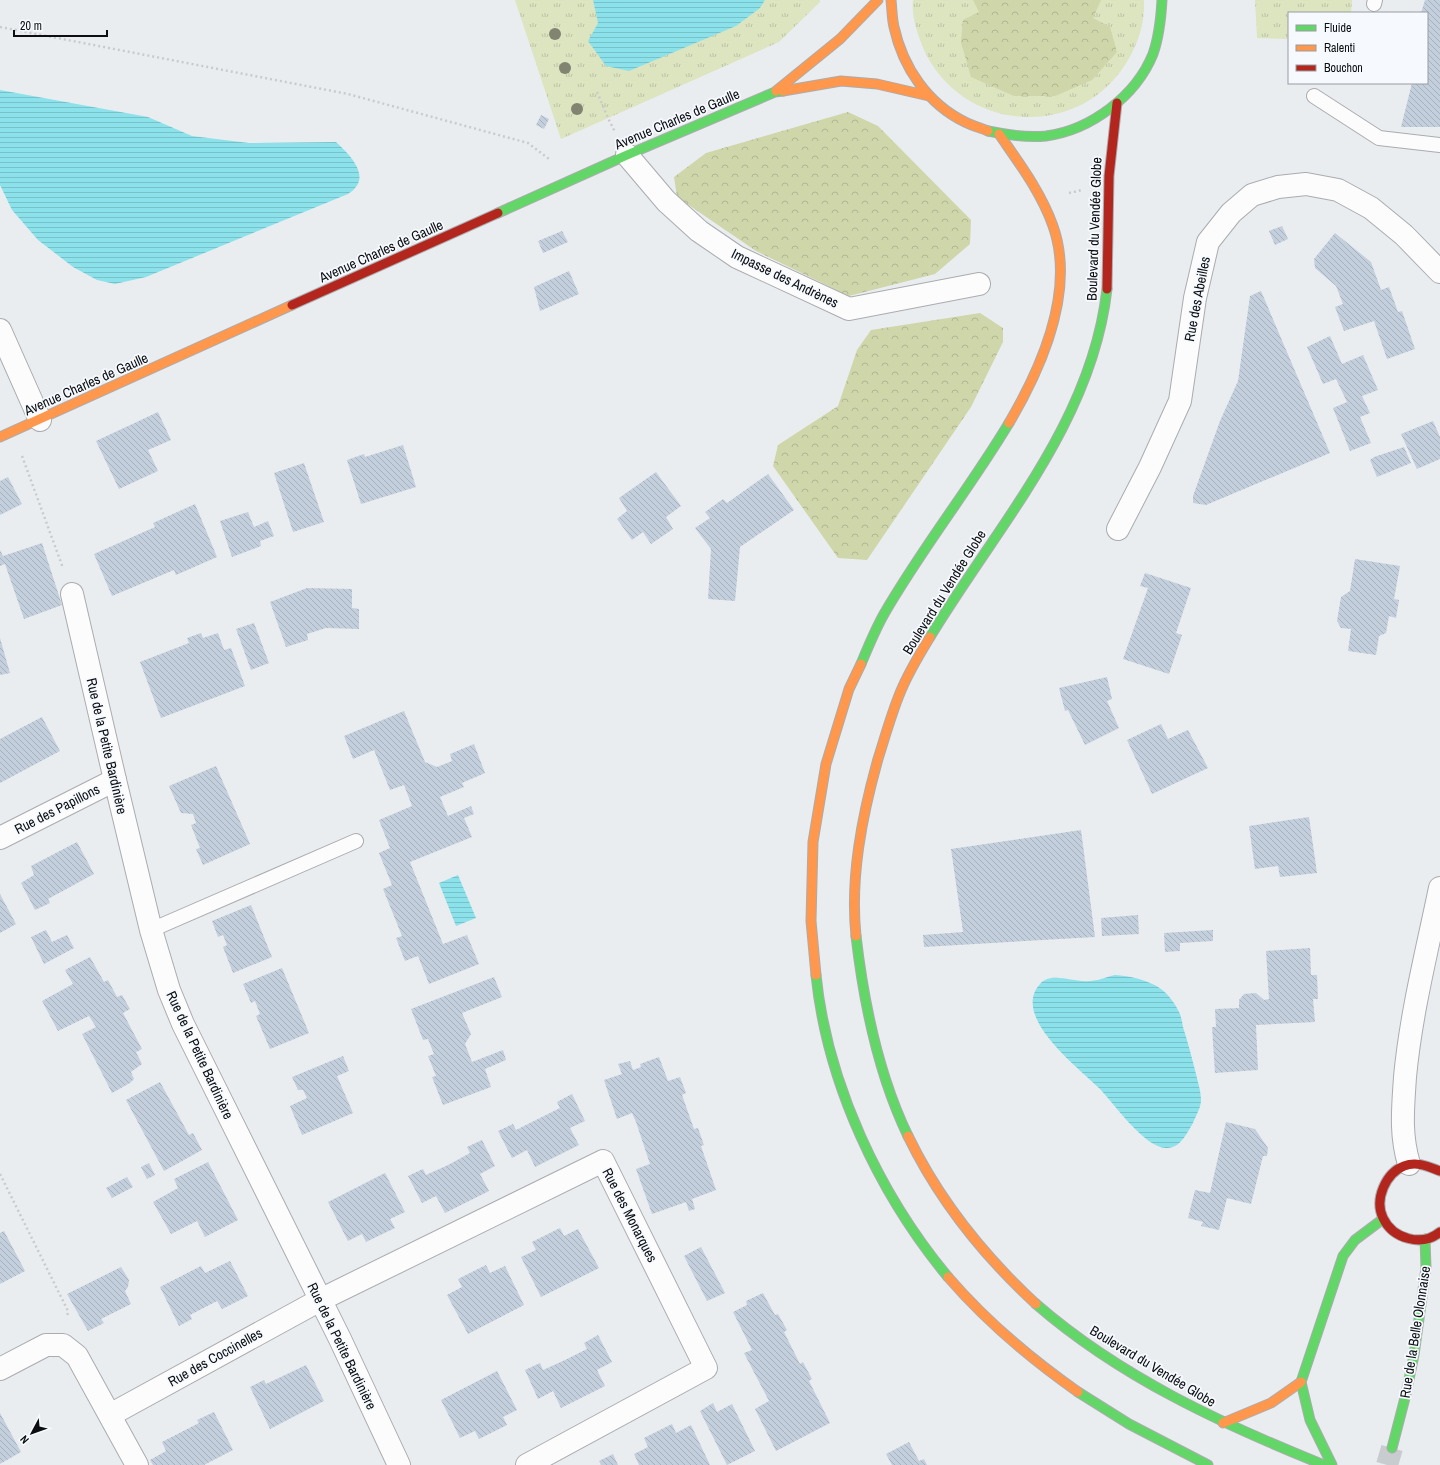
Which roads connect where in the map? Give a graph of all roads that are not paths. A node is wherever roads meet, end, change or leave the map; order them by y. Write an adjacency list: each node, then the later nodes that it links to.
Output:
1 (878, 0): 4 (main road)
2 (891, 0): 5 (main road)
3 (1162, 0): 7 (main road)
4 (775, 92): 5 (main road); 10 (main road, Avenue Charles de Gaulle)
5 (929, 96): 8 (main road)
6 (1314, 96): 9 (lane)
7 (1117, 104): 8 (main road); 32 (main road, Boulevard du Vendée Globe)
8 (1000, 134): 37 (main road)
9 (1440, 145)
10 (627, 155): 12 (street, Impasse des Andrènes); 14 (main road, Avenue Charles de Gaulle)
11 (1440, 272): 16 (street, Rue des Abeilles)
12 (979, 284)
13 (0, 330): 14 (street)
14 (40, 420): 15 (main road, Avenue Charles de Gaulle)
15 (0, 437)
16 (1118, 529)
17 (72, 594): 18 (street, Rue de la Petite Bardinière)
18 (115, 780): 19 (street, Rue des Papillons); 22 (street, Rue de la Petite Bardinière)
19 (0, 838)
20 (356, 841): 22 (lane)
21 (1440, 888): 23 (street)
22 (151, 930): 28 (street, Rue de la Petite Bardinière)
23 (1409, 1164): 24 (main road); 25 (main road)
24 (1440, 1171)
25 (1384, 1219): 27 (main road); 30 (main road)
26 (1440, 1232): 27 (main road)
27 (1425, 1239): 33 (main road, Rue de la Belle Olonnaise)
28 (320, 1300): 31 (street, Rue des Coccinelles); 35 (street, Rue de la Petite Bardinière); 36 (street, Rue des Monarques)
29 (0, 1369): 31 (street)
30 (1301, 1382): 32 (main road); 39 (main road)
31 (110, 1415): 34 (street)
32 (1223, 1423): 38 (main road, Boulevard du Vendée Globe)
33 (1392, 1448)
34 (137, 1465)
35 (400, 1465)
36 (527, 1465)
37 (1208, 1465)
38 (1324, 1465)
39 (1332, 1465)

